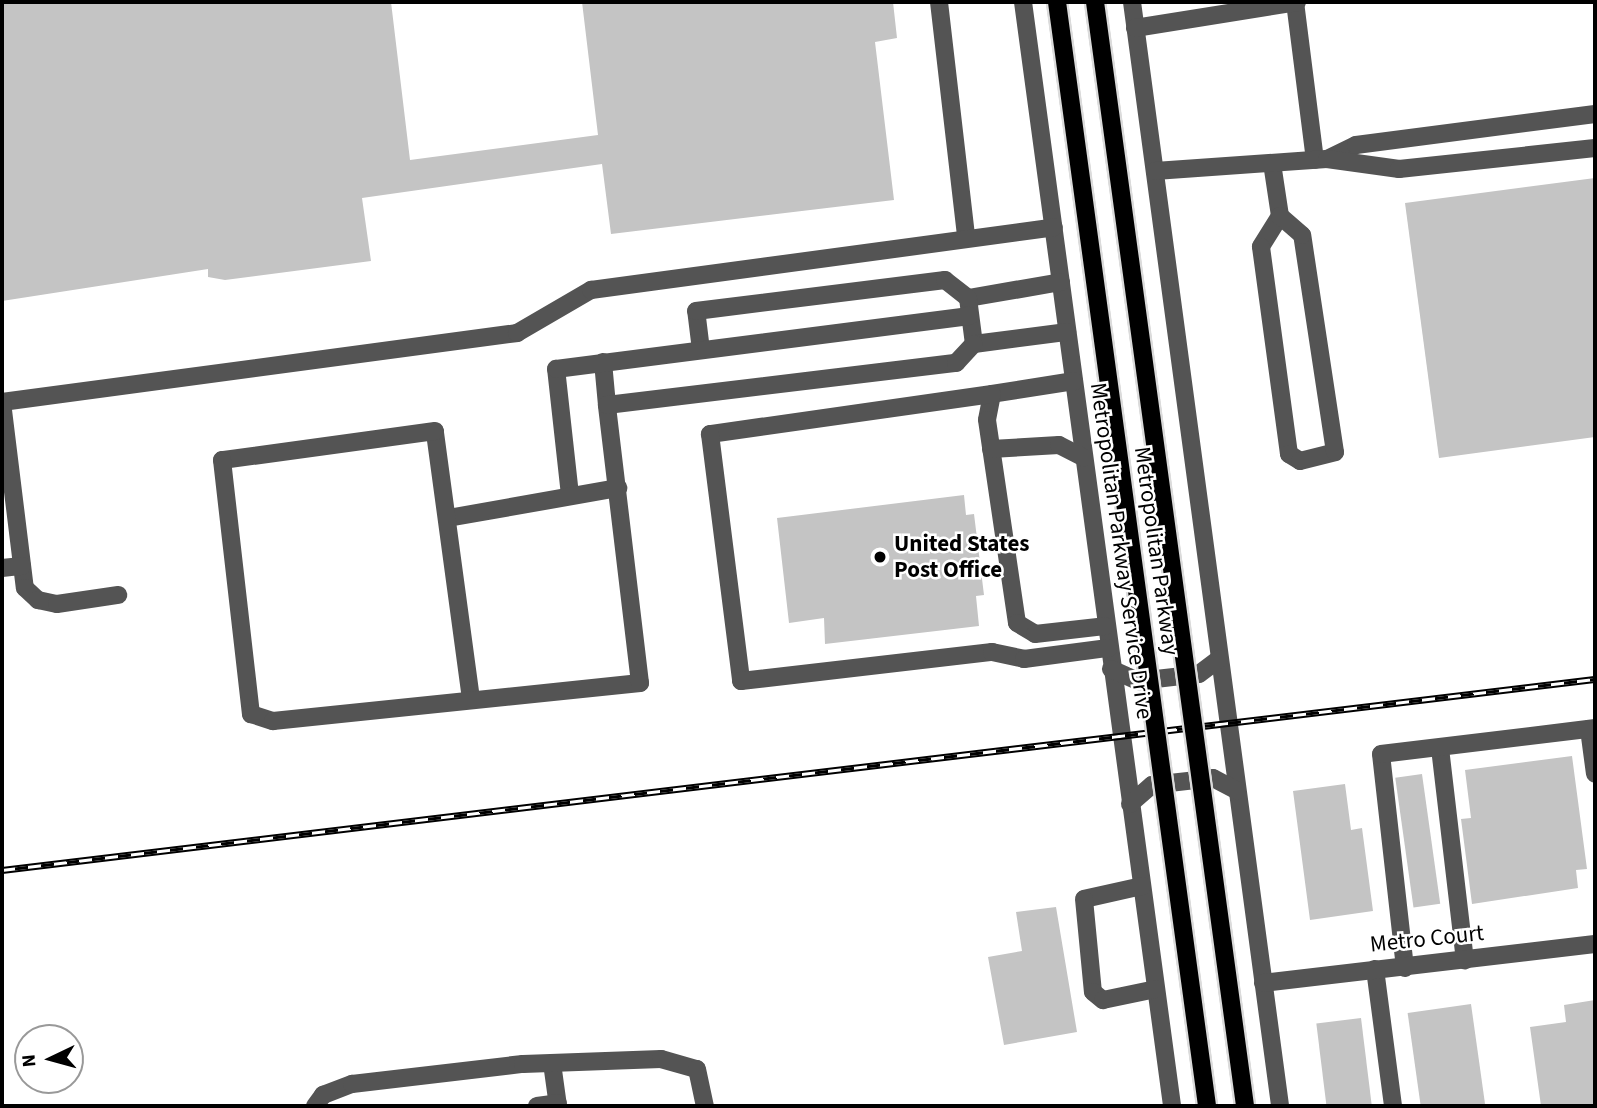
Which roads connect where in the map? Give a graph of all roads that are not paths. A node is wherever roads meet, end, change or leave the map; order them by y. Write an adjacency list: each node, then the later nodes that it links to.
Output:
1 (939, 2): 17 (street)
2 (1023, 2): 16 (street, Metropolitan Parkway Service Drive)
3 (1057, 2): 61 (main road, Metropolitan Parkway, bridge)
4 (1095, 2): 62 (main road, Metropolitan Parkway, bridge)
5 (1132, 2): 8 (street)
6 (1296, 2): 7 (street); 12 (street)
7 (1251, 7): 8 (street)
8 (1135, 28): 14 (street)
9 (1595, 114): 10 (street)
10 (1575, 116): 11 (street); 12 (street)
11 (1587, 148): 12 (street)
12 (1321, 159): 13 (street)
13 (1272, 163): 14 (street); 15 (street)
14 (1155, 171): 40 (street)
15 (1280, 216): 15 (street)
16 (1054, 227): 17 (street); 18 (street, Metropolitan Parkway Service Drive)
17 (966, 237): 26 (street)
18 (1061, 282): 19 (street); 20 (street, Metropolitan Parkway Service Drive)
19 (969, 307): 21 (street); 22 (street); 22 (street)
20 (1067, 332): 21 (street); 24 (street, Metropolitan Parkway Service Drive)
21 (974, 344): 27 (street)
22 (701, 350): 23 (street)
23 (603, 362): 27 (street); 31 (street)
24 (1074, 381): 25 (street); 29 (street, Metropolitan Parkway Service Drive)
25 (992, 394): 28 (street); 39 (street)
26 (2, 402): 33 (street)
27 (607, 405): 30 (street)
28 (991, 449): 29 (street); 37 (street)
29 (1084, 458): 36 (street, Metropolitan Parkway Service Drive)
30 (618, 488): 31 (street); 42 (street)
31 (570, 495): 32 (street)
32 (448, 518): 42 (street); 42 (street)
33 (22, 566): 34 (street); 35 (street)
34 (2, 568)
35 (118, 595)
36 (1105, 626): 37 (street); 38 (street, Metropolitan Parkway Service Drive)
37 (1023, 630): 39 (street)
38 (1108, 649): 39 (street); 41 (street, Metropolitan Parkway Service Drive)
39 (1008, 656)
40 (1219, 659): 41 (street); 46 (street)
41 (1111, 669): 47 (street, Metropolitan Parkway Service Drive)
42 (471, 699)
43 (1592, 729): 44 (street); 45 (street)
44 (1440, 748): 50 (street); 51 (street)
45 (1595, 774)
46 (1237, 791): 47 (street); 53 (street)
47 (1130, 804): 48 (street, Metropolitan Parkway Service Drive)
48 (1142, 886): 54 (street, Metropolitan Parkway Service Drive); 54 (street)
49 (1595, 944): 50 (street, Metro Court)
50 (1465, 961): 51 (street, Metro Court)
51 (1405, 968): 52 (street, Metro Court)
52 (1375, 969): 53 (street, Metro Court); 64 (street)
53 (1263, 983): 63 (street)
54 (1156, 989): 60 (street, Metropolitan Parkway Service Drive)
55 (552, 1063): 56 (street); 57 (street); 59 (street)
56 (558, 1105): 58 (street)
57 (315, 1106)
58 (537, 1106)
59 (705, 1106)
60 (1172, 1106)
61 (1207, 1106)
62 (1245, 1106)
63 (1280, 1106)
64 (1393, 1106)

